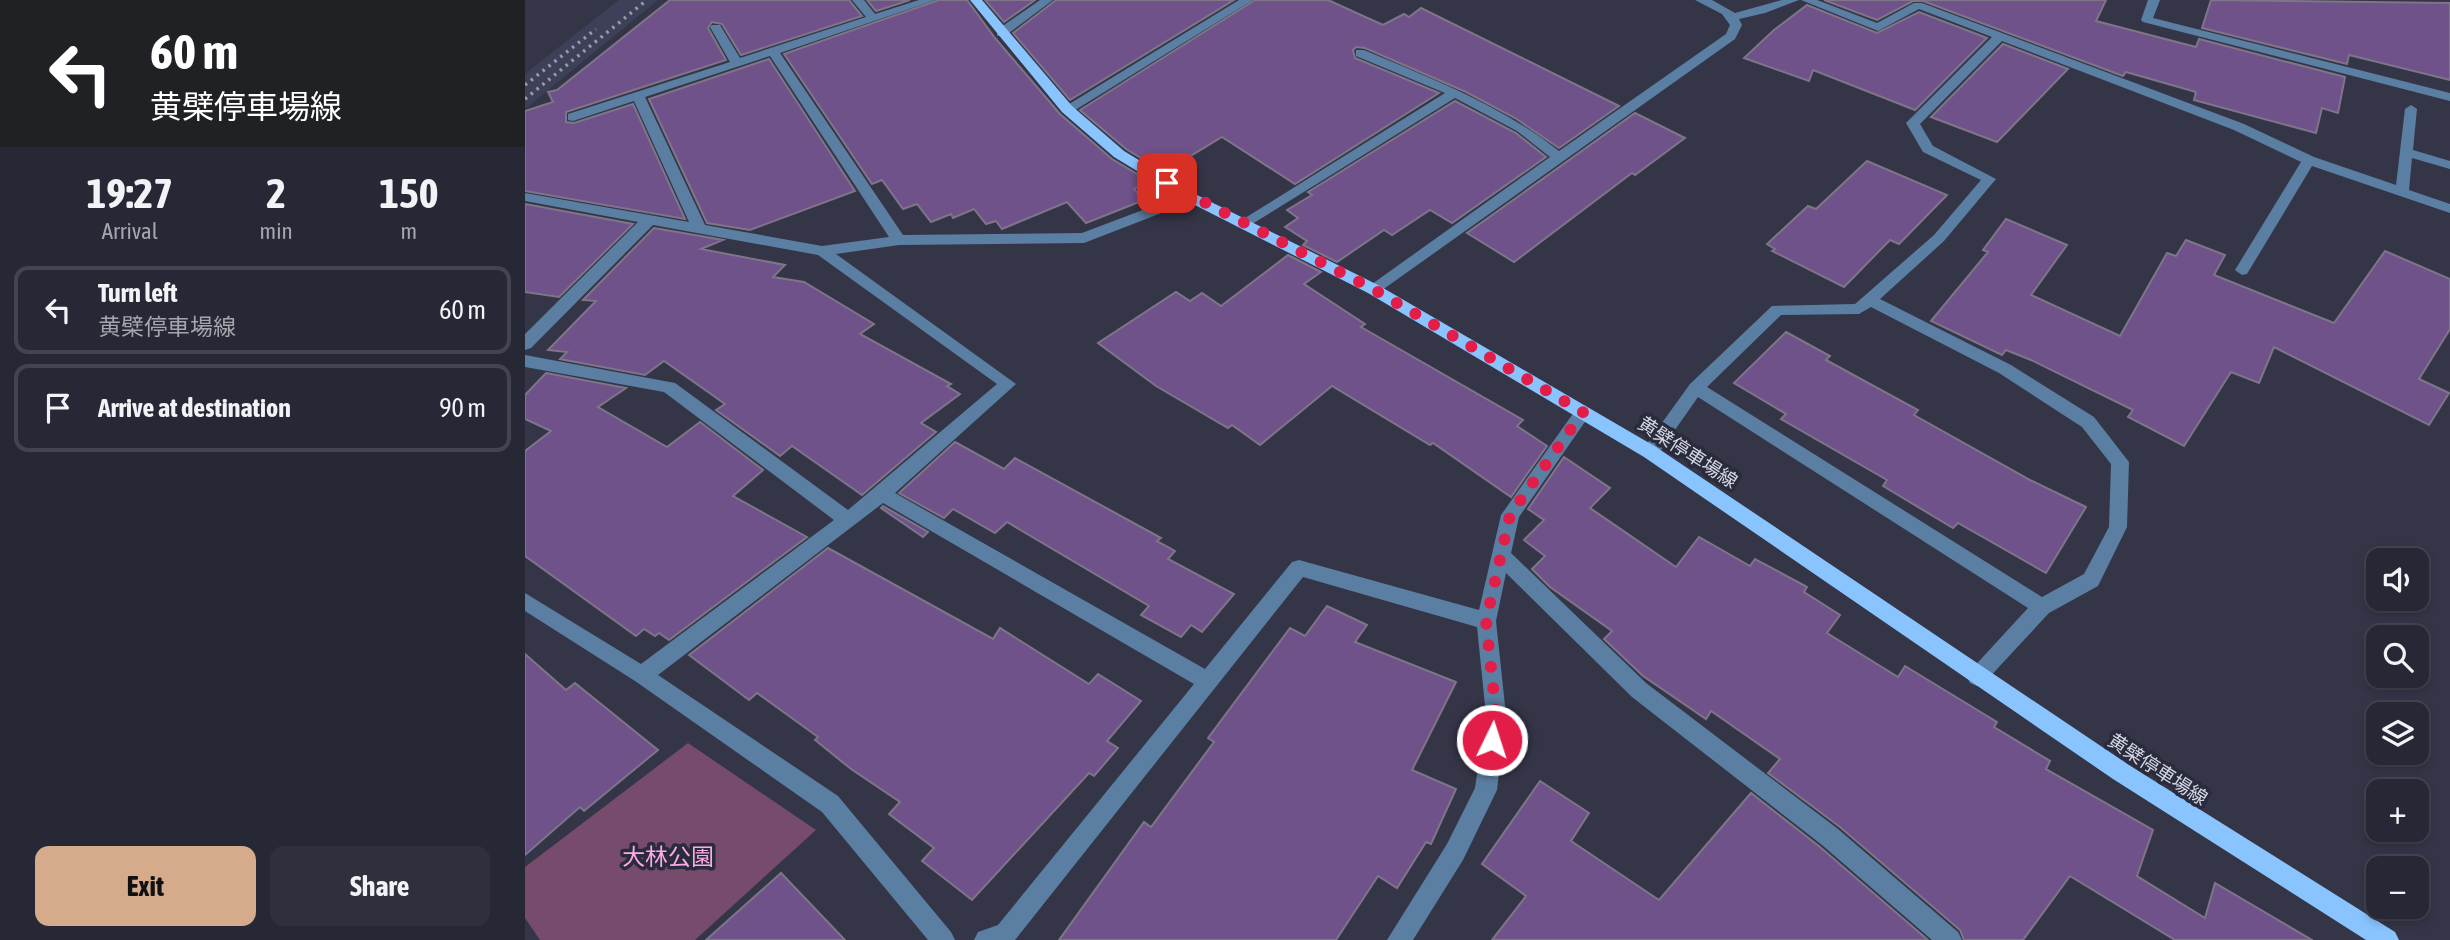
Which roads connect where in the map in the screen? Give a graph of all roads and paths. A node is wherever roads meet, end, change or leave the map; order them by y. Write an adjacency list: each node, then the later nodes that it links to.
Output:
1 (858, 0): 11 (street)
2 (930, 0): 11 (street)
3 (976, 0): 13 (main road, 黄檗停車場線)
4 (1047, 0): 13 (street)
5 (1247, 0): 22 (street)
6 (1701, 0): 10 (street)
7 (1793, 0): 10 (street)
8 (1807, 0): 14 (street)
9 (2154, 0): 20 (street)
10 (1733, 17): 25 (street)
11 (873, 19): 15 (street)
12 (716, 27): 17 (street)
13 (1002, 33): 22 (main road, 黄檗停車場線)
14 (1998, 38): 26 (street); 39 (street)
15 (773, 51): 17 (street); 35 (street)
16 (1360, 53): 18 (street)
17 (737, 63): 19 (street)
18 (1455, 93): 25 (street); 33 (street)
19 (638, 95): 23 (street); 34 (street)
20 (2450, 97)
21 (2411, 108): 24 (street)
22 (1067, 109): 30 (main road, 黄檗停車場線)
23 (573, 117)
24 (2408, 153): 27 (street); 28 (street)
25 (1558, 158): 38 (street)
26 (2309, 160): 28 (street); 37 (street)
27 (2450, 165)
28 (2402, 192): 31 (street)
29 (525, 197): 32 (street)
30 (1190, 197): 33 (main road, 黄檗停車場線); 35 (street)
31 (2450, 209)
32 (651, 218): 34 (street); 40 (street)
33 (1244, 223): 38 (main road, 黄檗停車場線)
34 (698, 226): 36 (street)
35 (899, 240): 36 (street)
36 (822, 251): 45 (street)
37 (2242, 270)
38 (1373, 289): 43 (main road, 黄檗停車場線)
39 (1870, 300): 42 (street); 49 (street)
40 (525, 344)
41 (525, 360): 46 (street)
42 (1696, 388): 44 (street); 49 (street)
43 (1583, 412): 44 (main road, 黄檗停車場線); 47 (street)
44 (1650, 452): 52 (main road, 黄檗停車場線)
45 (882, 494): 46 (street); 53 (street)
46 (848, 520): 51 (street)
47 (1501, 556): 50 (street); 57 (street)
48 (525, 601): 51 (street)
49 (2042, 607): 52 (street)
50 (1486, 621): 53 (street); 56 (street)
51 (642, 675): 54 (street)
52 (1977, 677): 58 (main road, 黄檗停車場線)
53 (1207, 681): 55 (street)
54 (943, 940)
55 (986, 940)
56 (1399, 940)
57 (1950, 940)
58 (2386, 940)

